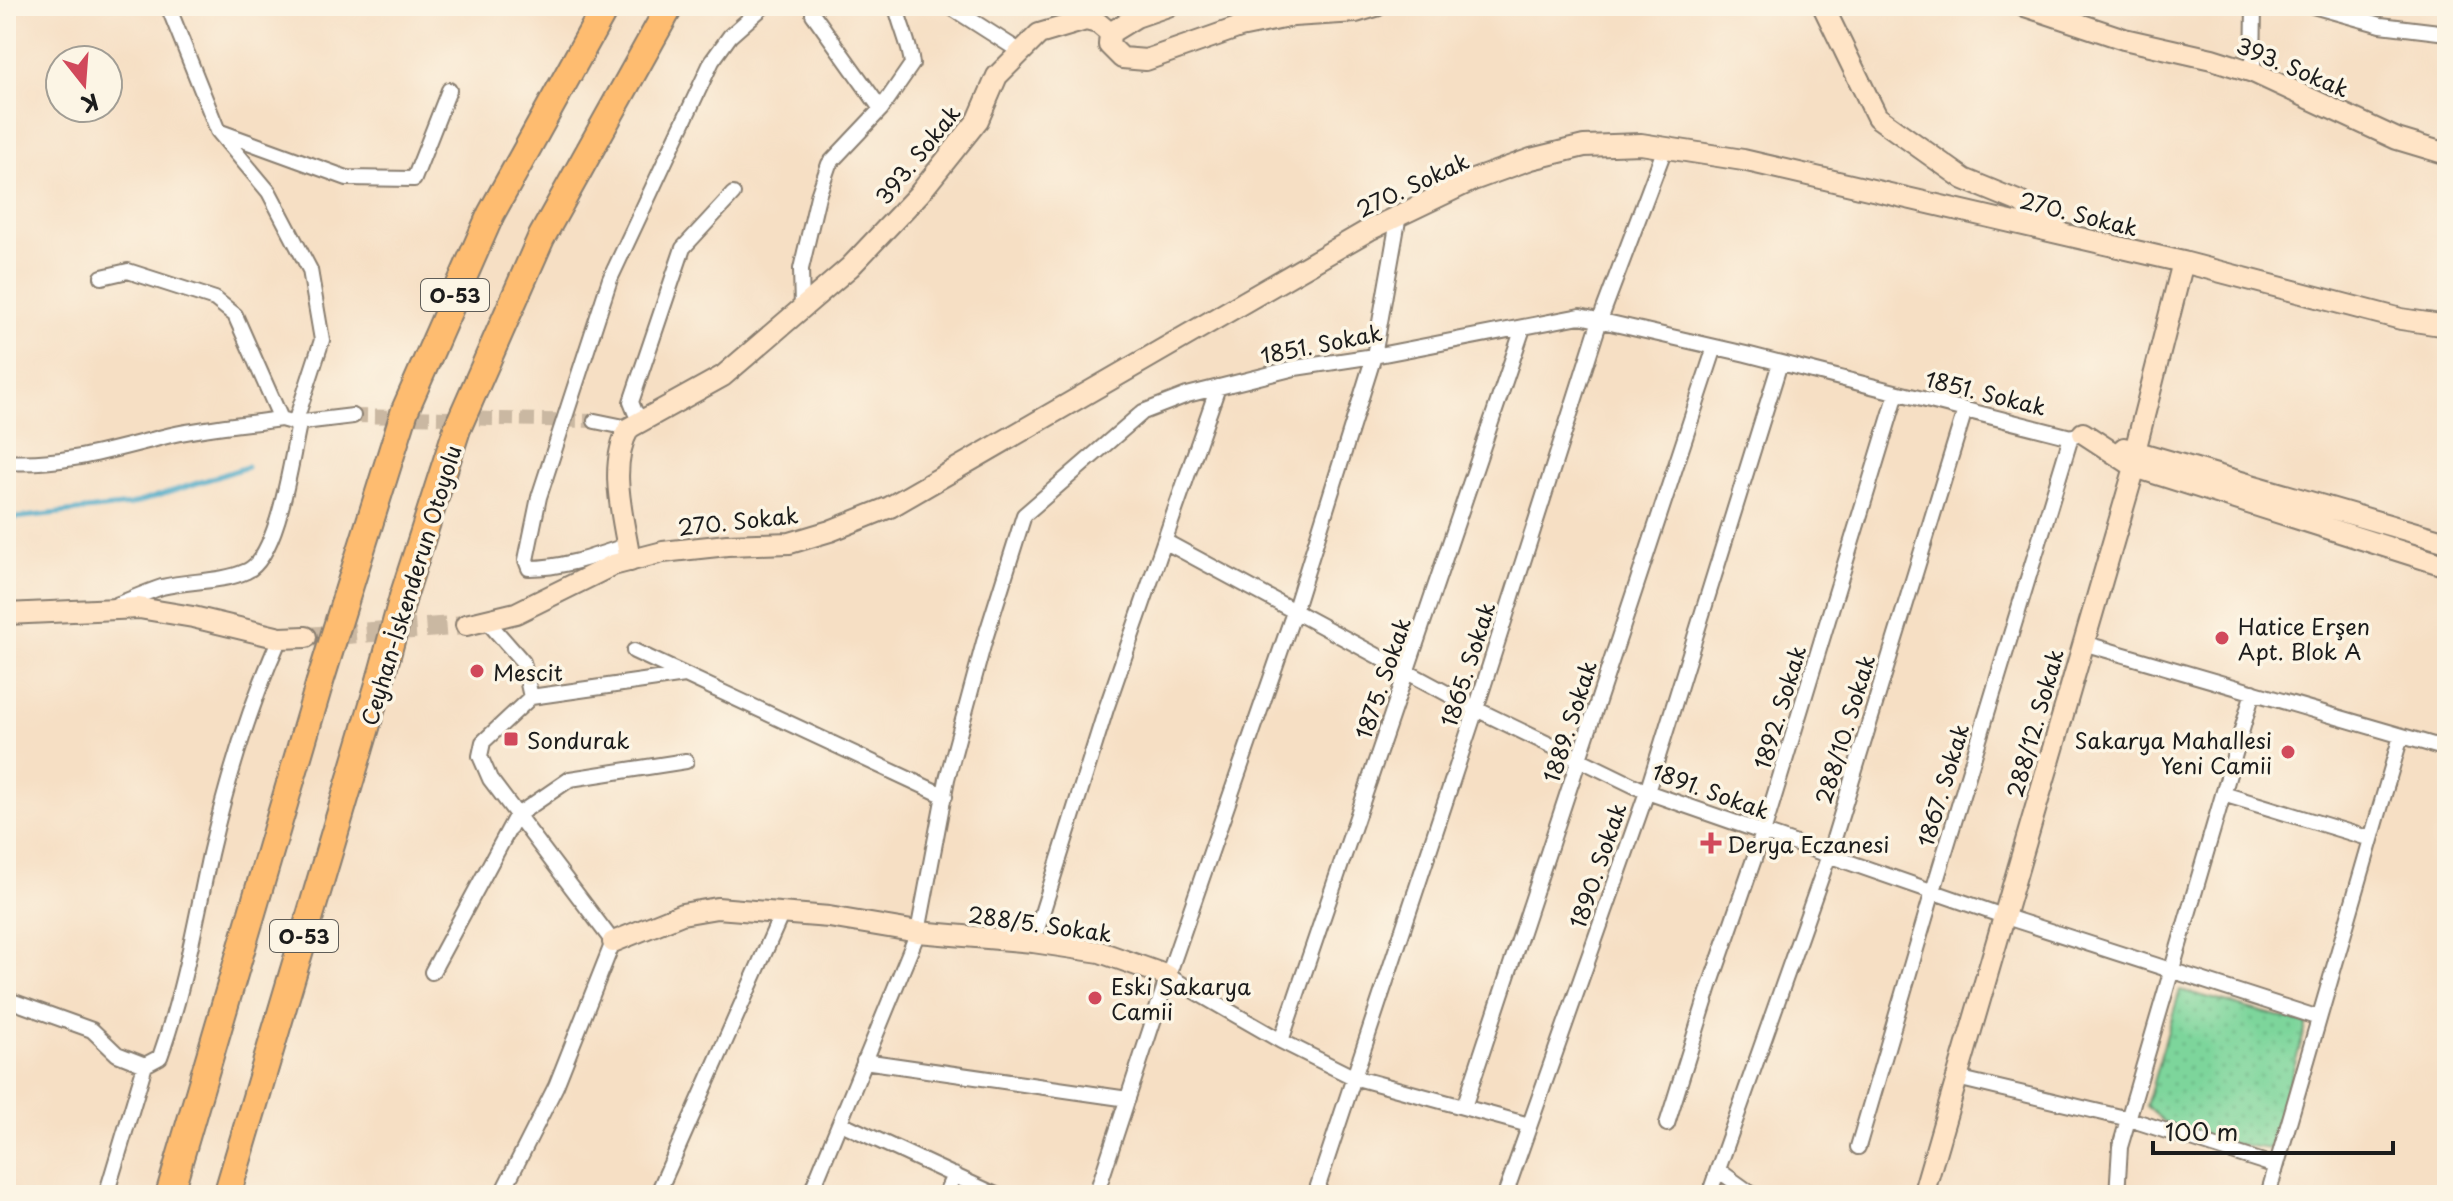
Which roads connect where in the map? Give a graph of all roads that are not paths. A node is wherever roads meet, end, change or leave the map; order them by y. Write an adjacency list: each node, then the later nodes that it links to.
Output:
1 (168, 6): 21 (street)
2 (606, 6): 102 (highway, O-53, bridge)
3 (670, 6): 103 (highway, Ceyhan-İskenderun Otoyolu / O-53, bridge)
4 (764, 6): 48 (street)
5 (896, 6): 20 (street)
6 (949, 6): 17 (street)
7 (1168, 6): 13 (street)
8 (1376, 6): 15 (street)
9 (1823, 6): 26 (street)
10 (2025, 6): 18 (street, 393. Sokak)
11 (2254, 6): 18 (street)
12 (2313, 6): 16 (street)
13 (1132, 12): 15 (street)
14 (813, 14): 20 (street)
15 (1110, 33): 17 (street, 393. Sokak)
16 (2447, 33)
17 (1021, 52): 29 (street, 393. Sokak)
18 (2253, 72): 23 (street, 393. Sokak)
19 (449, 90): 21 (street)
20 (881, 109): 29 (street)
21 (218, 131): 40 (street)
22 (1665, 148): 25 (street, 270. Sokak); 26 (street, 270. Sokak); 30 (street, 1865. Sokak)
23 (2447, 154)
24 (733, 194): 42 (street)
25 (1399, 215): 34 (street); 48 (street, 270. Sokak)
26 (2064, 234): 27 (street, 270. Sokak)
27 (2183, 262): 31 (street, 270. Sokak); 44 (street, 288/12. Sokak)
28 (102, 277): 40 (street)
29 (802, 308): 42 (street, 393. Sokak)
30 (1600, 320): 32 (street, 1851. Sokak); 33 (street, 1851. Sokak); 63 (street, 1865. Sokak)
31 (2447, 326)
32 (1523, 328): 34 (street, 1851. Sokak); 59 (street, 1875. Sokak)
33 (1715, 347): 35 (street, 1851. Sokak); 66 (street, 1889. Sokak)
34 (1374, 356): 36 (street, 1851. Sokak); 51 (street)
35 (1780, 363): 37 (street, 1851. Sokak); 68 (street, 1890. Sokak)
36 (1218, 387): 46 (street); 70 (street, 1851. Sokak)
37 (1897, 393): 38 (street, 1851. Sokak); 72 (street, 1892. Sokak)
38 (1965, 410): 43 (street, 1851. Sokak); 74 (street, 288/10. Sokak)
39 (353, 416): 40 (street)
40 (288, 421): 45 (street); 50 (street)
41 (595, 421): 42 (street)
42 (636, 423): 48 (street)
43 (2077, 435): 44 (street); 75 (street, 1867. Sokak)
44 (2135, 459): 47 (street); 49 (street); 57 (street, 288/12. Sokak)
45 (6, 462)
46 (1166, 542): 51 (street, 1891. Sokak); 80 (street)
47 (2447, 542)
48 (629, 553): 53 (street, 270. Sokak)
49 (2447, 566)
50 (105, 609): 52 (street); 56 (street)
51 (1294, 612): 59 (street, 1891. Sokak); 83 (street)
52 (6, 614)
53 (487, 621): 54 (street, 270. Sokak); 62 (street)
54 (466, 625)
55 (306, 637): 56 (street)
56 (280, 638): 88 (street)
57 (2083, 643): 61 (street); 77 (street, 288/12. Sokak)
58 (634, 651): 60 (street)
59 (1407, 673): 63 (street, 1891. Sokak); 86 (street, 1875. Sokak)
60 (685, 675): 62 (street); 70 (street)
61 (2253, 692): 64 (street); 69 (street)
62 (531, 697): 71 (street)
63 (1476, 709): 66 (street, 1891. Sokak); 89 (street, 1865. Sokak)
64 (2401, 736): 65 (street); 73 (street)
65 (2447, 749)
66 (1580, 759): 68 (street, 1891. Sokak); 92 (street, 1889. Sokak)
67 (686, 761): 71 (street)
68 (1647, 792): 72 (street, 1891. Sokak); 96 (street, 1890. Sokak)
69 (2223, 794): 73 (street); 82 (street)
70 (945, 796): 78 (street, 1851. Sokak)
71 (516, 816): 79 (street); 81 (street)
72 (1763, 833): 74 (street, 1891. Sokak); 95 (street, 1892. Sokak)
73 (2371, 839): 85 (street)
74 (1829, 855): 75 (street, 1891. Sokak); 99 (street, 288/10. Sokak)
75 (1933, 891): 77 (street, 1891. Sokak); 97 (street, 1867. Sokak)
76 (782, 913): 78 (street, 288/5. Sokak); 79 (street, 288/5. Sokak); 105 (street)
77 (2003, 916): 82 (street, 1891. Sokak); 90 (street, 288/12. Sokak)
78 (918, 932): 80 (street, 288/5. Sokak); 87 (street, 1851. Sokak)
79 (613, 942): 104 (street)
80 (1033, 942): 83 (street, 288/5. Sokak)
81 (432, 972)
82 (2171, 972): 85 (street, 1891. Sokak); 93 (street)
83 (1168, 976): 86 (street, 288/5. Sokak); 91 (street)
84 (6, 999): 88 (street)
85 (2319, 1018): 98 (street)
86 (1281, 1041): 89 (street, 288/5. Sokak)
87 (864, 1061): 91 (street); 94 (street, 1851. Sokak)
88 (145, 1065): 101 (street)
89 (1353, 1077): 92 (street, 288/5. Sokak); 110 (street, 1865. Sokak)
90 (1957, 1078): 93 (street); 114 (street, 288/12. Sokak)
91 (1128, 1099): 109 (street)
92 (1464, 1107): 96 (street, 288/5. Sokak)
93 (2129, 1119): 98 (street); 115 (street)
94 (841, 1123): 100 (street); 106 (street, 1851. Sokak)
95 (1667, 1124)
96 (1529, 1125): 111 (street, 1890. Sokak)
97 (1858, 1147)
98 (2276, 1166): 116 (street)
99 (1718, 1170): 112 (street, 288/10. Sokak); 113 (street)
100 (954, 1175): 107 (street); 108 (street)
101 (106, 1195)
102 (169, 1195)
103 (227, 1195)
104 (501, 1195)
105 (657, 1195)
106 (810, 1195)
107 (945, 1195)
108 (996, 1195)
109 (1096, 1195)
110 (1315, 1195)
111 (1505, 1195)
112 (1709, 1195)
113 (1753, 1195)
114 (1923, 1195)
115 (2117, 1195)
116 (2268, 1195)

